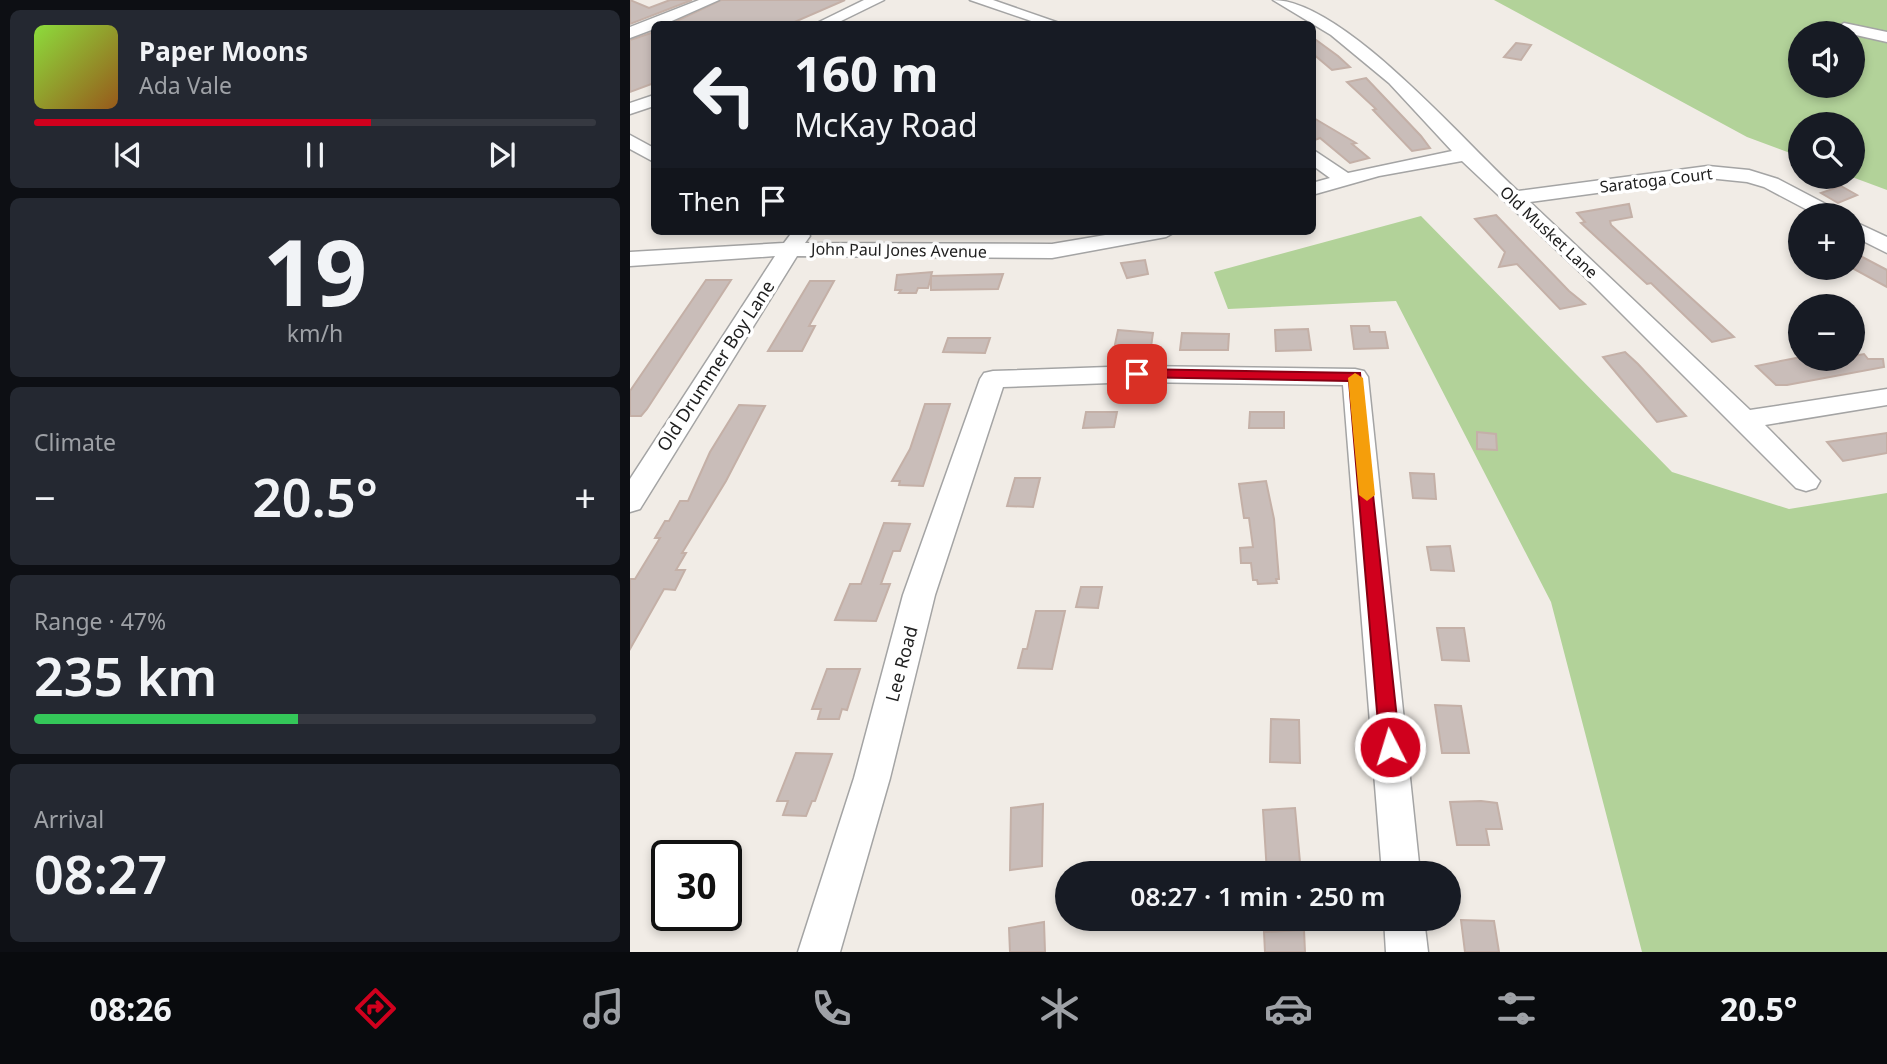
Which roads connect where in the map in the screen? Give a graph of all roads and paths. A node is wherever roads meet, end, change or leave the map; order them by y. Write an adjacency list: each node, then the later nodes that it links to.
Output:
1 (712, 0): 5 (street)
2 (877, 0): 6 (street)
3 (977, 0): 7 (street)
4 (1280, 0): 16 (street, Old Musket Lane)
5 (660, 21)
6 (830, 21)
7 (1044, 21)
8 (651, 25): 10 (street)
9 (1865, 32): 11 (street)
10 (630, 33)
11 (1887, 37)
12 (651, 101): 13 (street)
13 (630, 109)
14 (630, 141): 15 (street)
15 (651, 154)
16 (1466, 154): 18 (street); 20 (street, Old Musket Lane)
17 (1316, 158): 18 (street)
18 (1345, 180): 19 (street)
19 (1316, 188)
20 (1513, 198): 21 (street, Saratoga Court); 28 (street, Old Musket Lane)
21 (1809, 203)
22 (1865, 234): 25 (street)
23 (1143, 235): 24 (street, John Paul Jones Avenue)
24 (797, 240): 26 (street, John Paul Jones Avenue); 30 (street, Old Drummer Boy Lane)
25 (1887, 246)
26 (630, 259)
27 (1887, 397): 28 (street)
28 (1744, 420): 29 (street, Old Musket Lane)
29 (1806, 481)
30 (630, 502)
31 (1400, 861): 33 (street, Lee Road)
32 (1405, 931): 34 (street)
33 (819, 952)
34 (1407, 952)

